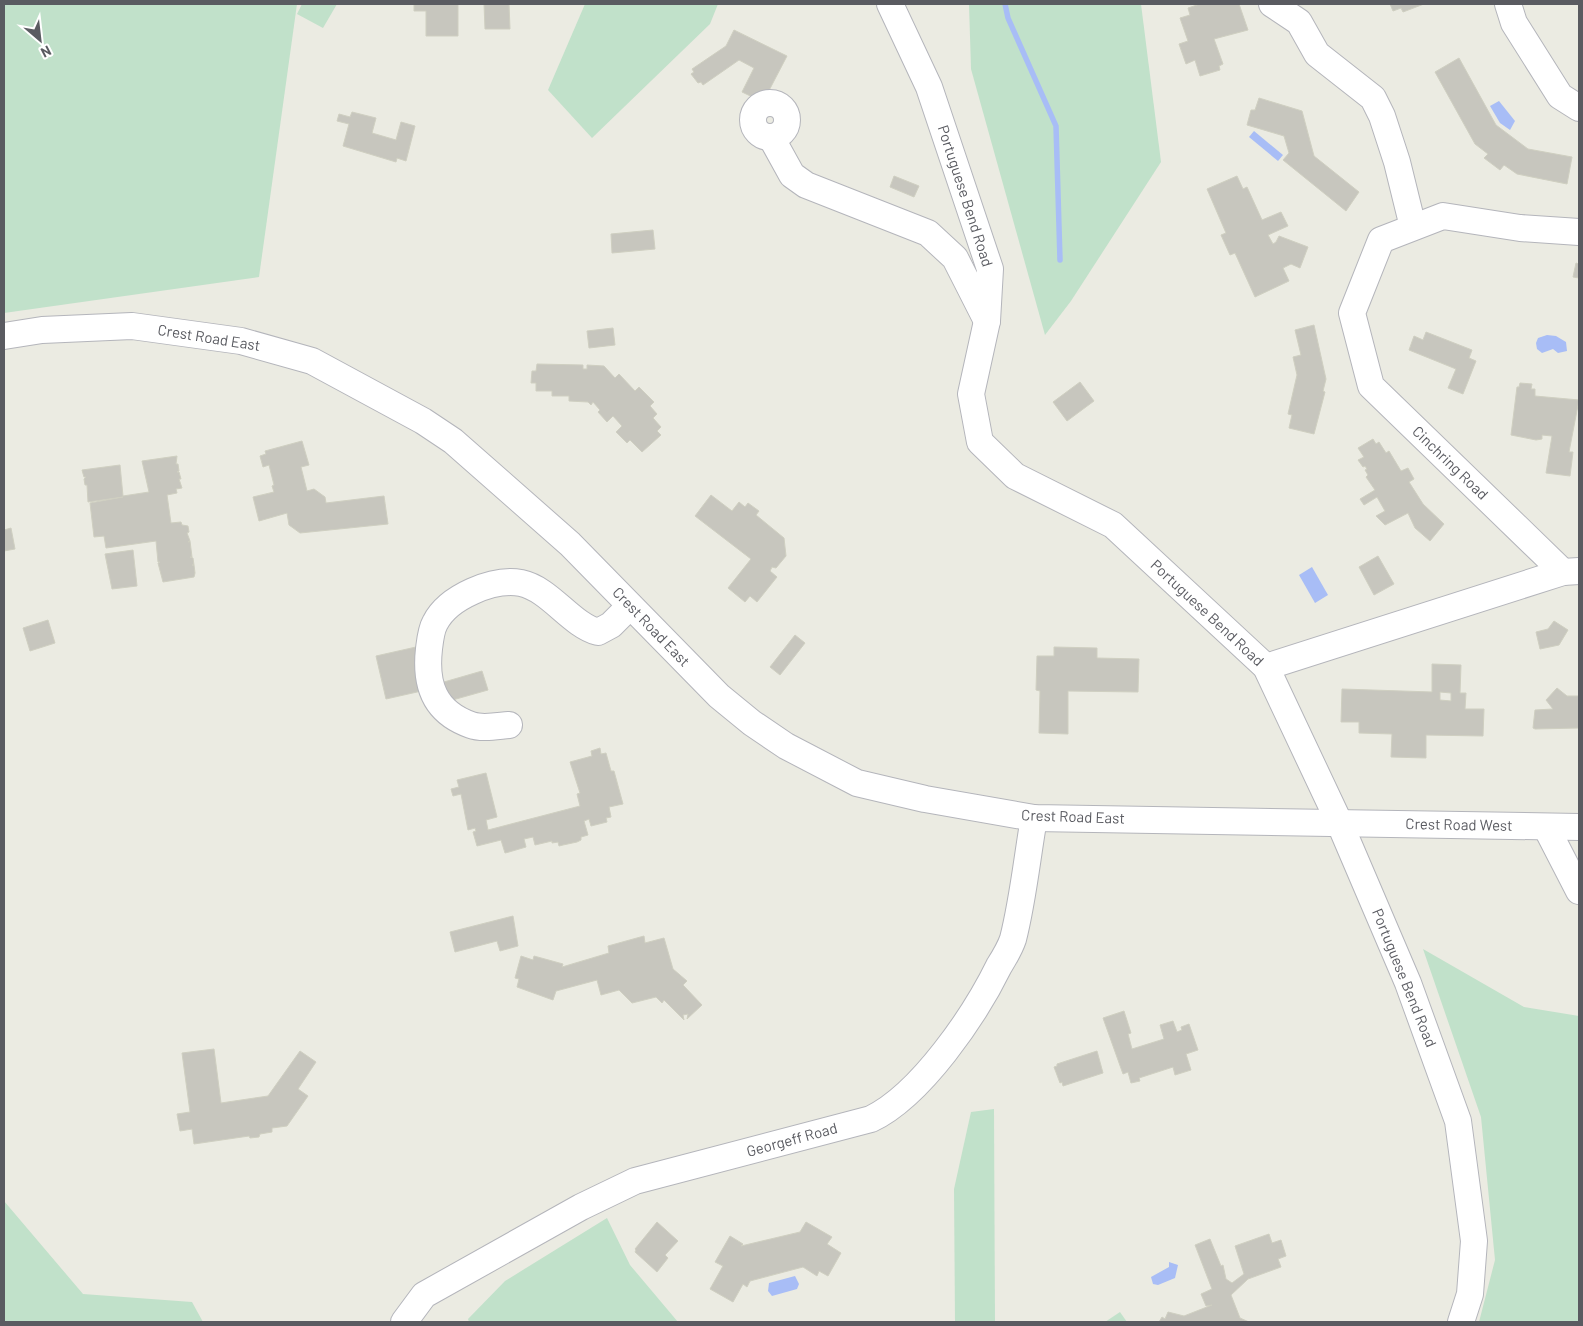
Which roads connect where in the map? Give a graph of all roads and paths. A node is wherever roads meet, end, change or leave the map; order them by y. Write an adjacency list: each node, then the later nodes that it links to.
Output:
1 (890, 4): 8 (street, Portuguese Bend Road)
2 (1272, 4): 6 (street)
3 (1508, 4): 4 (street)
4 (1579, 108)
5 (771, 137): 8 (street)
6 (1413, 227): 7 (street, Cinchring Road); 10 (street, Cinchring Road)
7 (1579, 232)
8 (987, 322): 12 (street, Portuguese Bend Road)
9 (4, 336): 11 (street, Crest Road East)
10 (1571, 571): 12 (street, Cinchring Road)
11 (630, 606): 13 (street); 14 (street, Crest Road East)
12 (1266, 667): 15 (street, Portuguese Bend Road)
13 (509, 725)
14 (1034, 818): 15 (street, Crest Road East); 19 (street, Georgeff Road)
15 (1340, 824): 16 (street, Crest Road West); 20 (street, Portuguese Bend Road)
16 (1546, 827): 17 (street, Crest Road West); 18 (street)
17 (1579, 827)
18 (1579, 891)
19 (404, 1322)
20 (1461, 1322)

